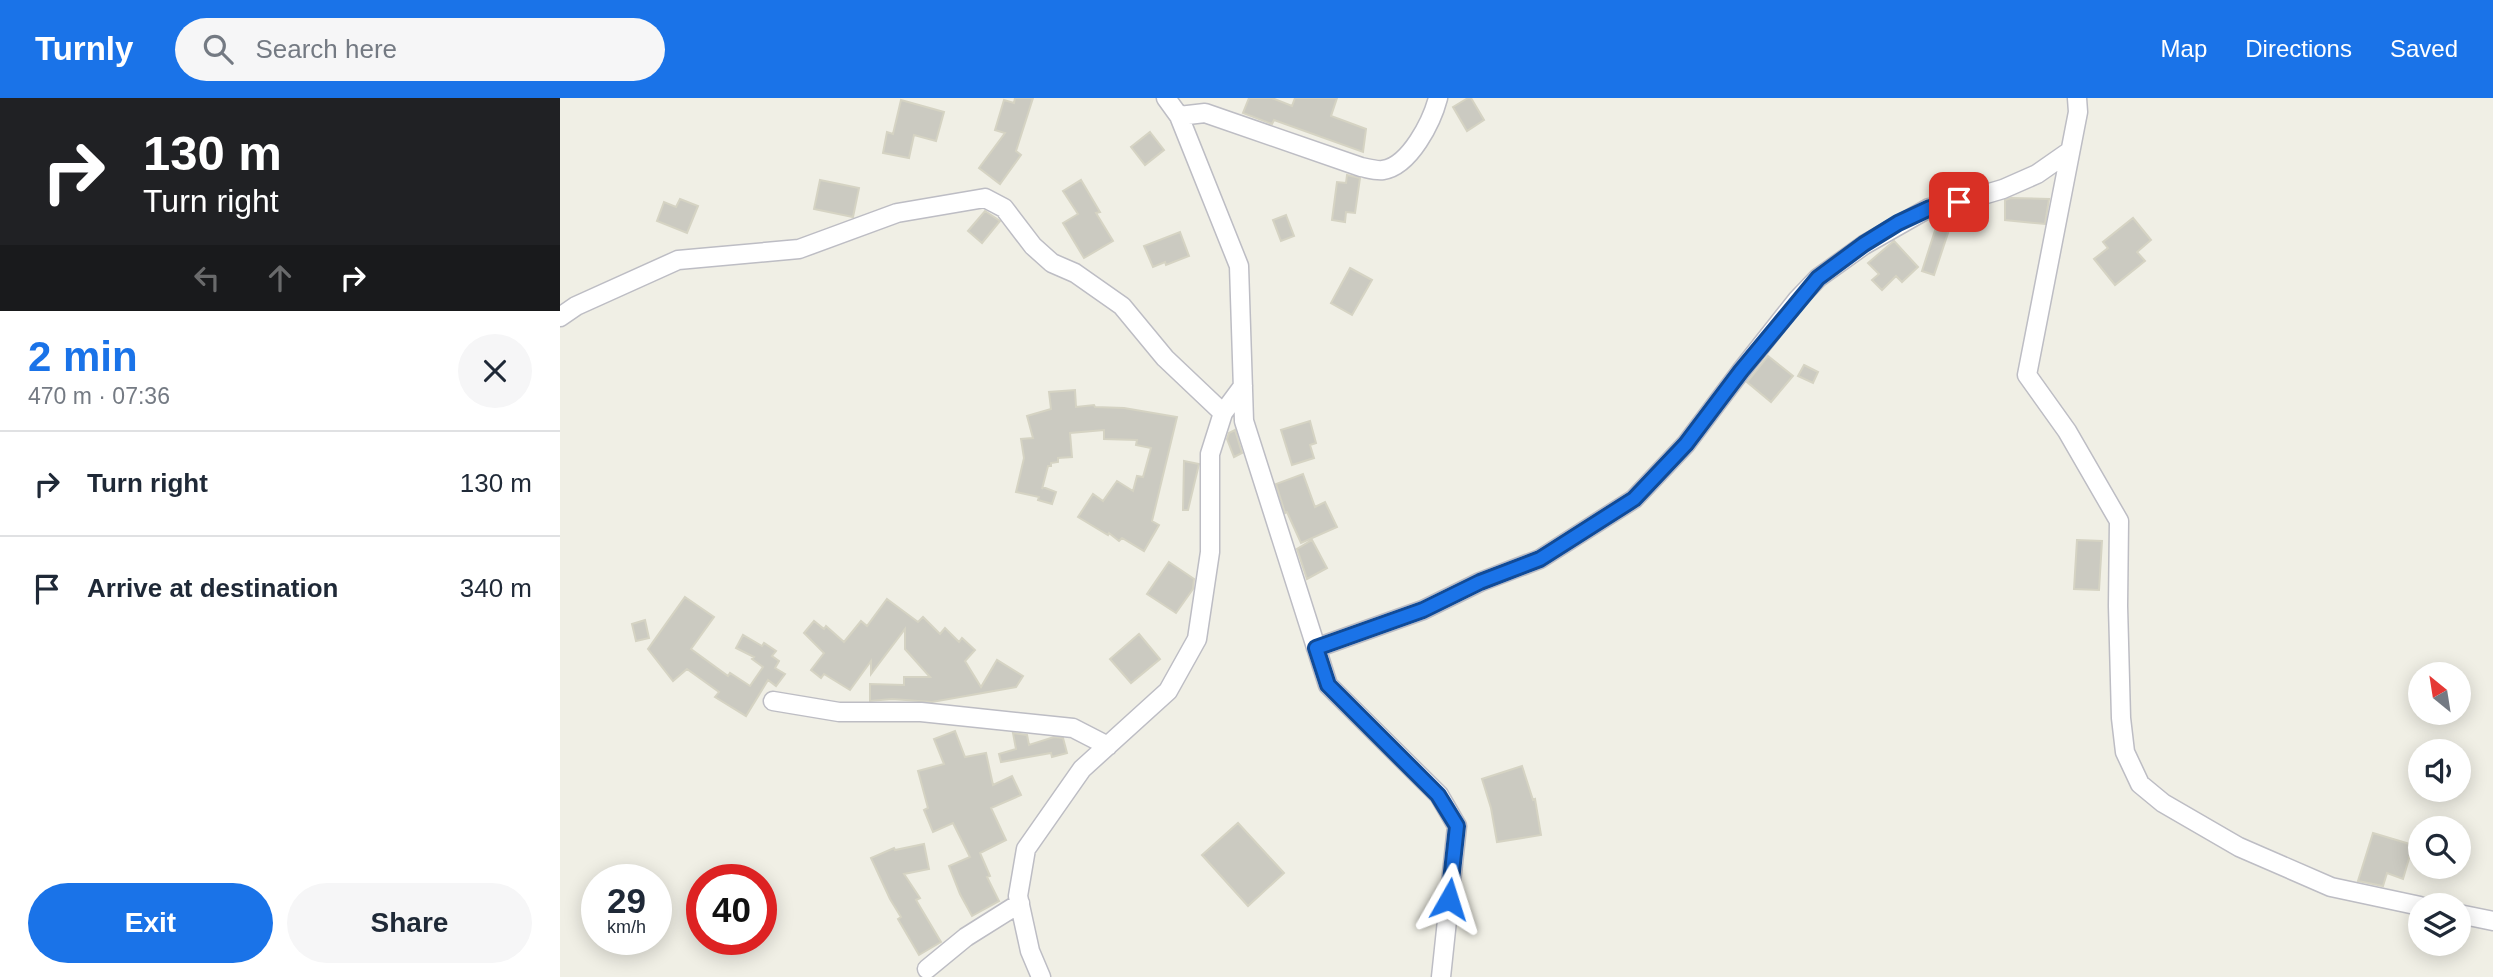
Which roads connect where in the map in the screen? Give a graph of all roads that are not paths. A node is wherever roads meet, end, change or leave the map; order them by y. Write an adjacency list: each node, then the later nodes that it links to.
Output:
1 (1166, 98): 5 (street)
2 (1438, 98): 4 (street)
3 (2077, 98): 6 (street)
4 (1203, 106): 5 (street)
5 (1179, 117): 8 (street)
6 (2070, 151): 10 (street); 14 (street)
7 (560, 317): 9 (street)
8 (1242, 386): 9 (street); 10 (street)
9 (1223, 413): 12 (street)
10 (1316, 648): 19 (street)
11 (773, 701): 12 (street)
12 (1108, 746): 13 (street)
13 (1020, 903): 17 (street); 18 (street)
14 (2408, 903)
15 (2471, 916): 16 (street)
16 (2493, 921)
17 (927, 969)
18 (1041, 977)
19 (1441, 977)

